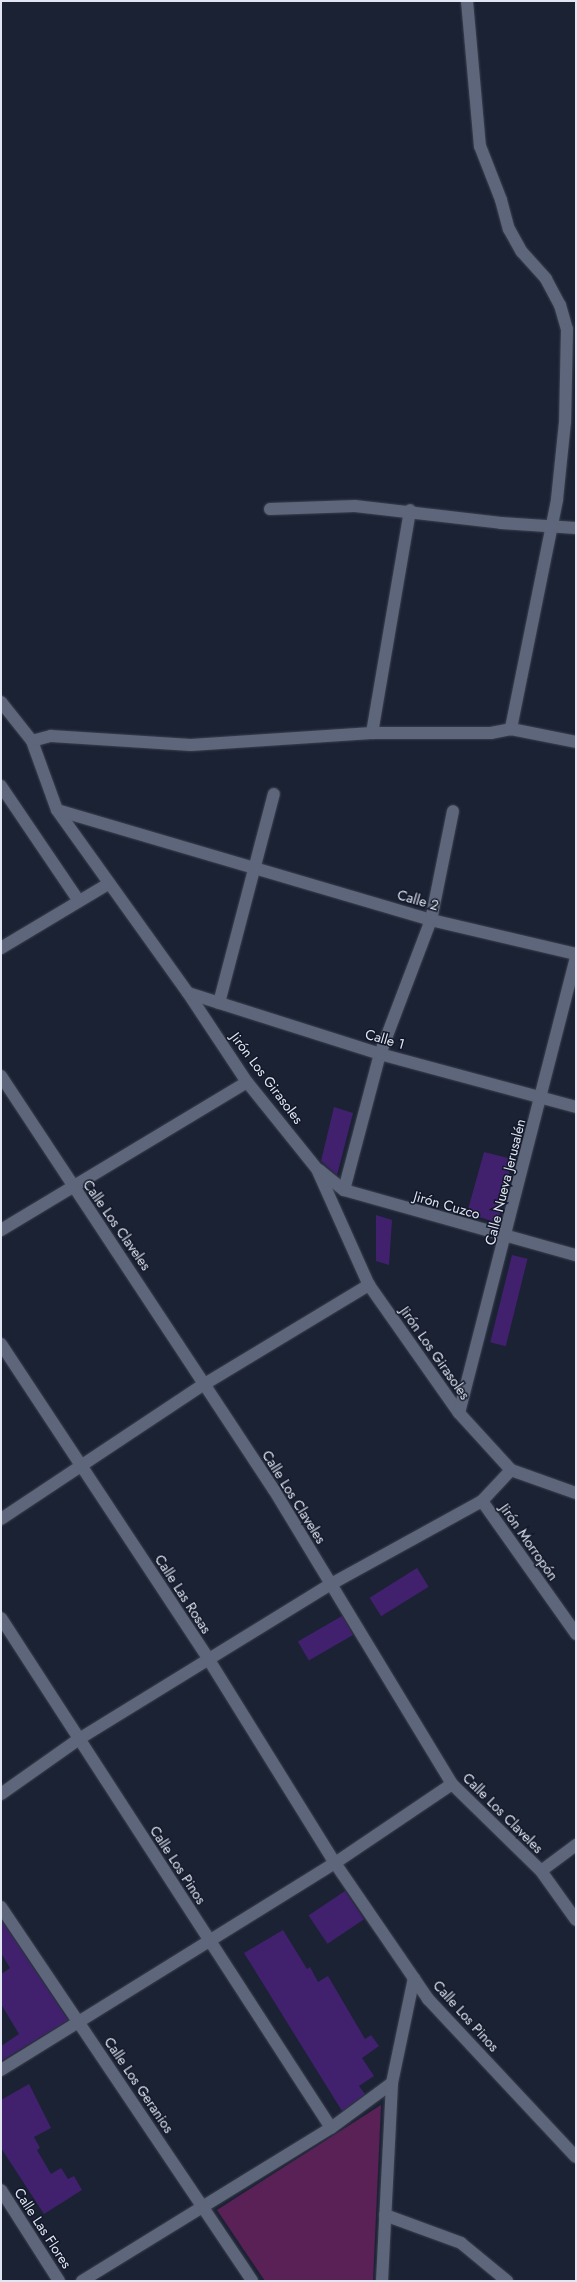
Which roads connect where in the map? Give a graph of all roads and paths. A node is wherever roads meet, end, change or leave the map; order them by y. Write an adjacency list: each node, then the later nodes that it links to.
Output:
1 (468, 1): 4 (street)
2 (270, 509): 3 (street)
3 (410, 510): 4 (street); 8 (street)
4 (551, 525): 5 (street); 7 (street)
5 (576, 528)
6 (1, 702): 9 (street, Jirón Los Girasoles)
7 (511, 729): 8 (street); 10 (street)
8 (372, 733): 9 (street)
9 (32, 741): 13 (street, Jirón Los Girasoles)
10 (576, 742)
11 (1, 786): 17 (street)
12 (274, 794): 15 (street)
13 (57, 810): 15 (street, Calle 2); 16 (street, Jirón Los Girasoles)
14 (453, 811): 18 (street)
15 (254, 867): 18 (street, Calle 2); 23 (street)
16 (108, 884): 17 (street); 22 (street, Jirón Los Girasoles)
17 (79, 901): 19 (street)
18 (431, 920): 20 (street, Calle 2); 24 (street)
19 (1, 948)
20 (576, 954)
21 (576, 958): 27 (street, Calle Nueva Jerusalén)
22 (188, 993): 23 (street, Calle 1); 26 (street, Jirón Los Girasoles)
23 (219, 1003): 24 (street, Calle 1)
24 (380, 1054): 27 (street, Calle 1); 31 (street)
25 (1, 1076): 30 (street, Calle Los Claveles)
26 (247, 1082): 29 (street, Jirón Los Girasoles); 30 (street)
27 (541, 1098): 28 (street, Calle 1); 33 (street, Calle Nueva Jerusalén)
28 (576, 1107)
29 (317, 1169): 31 (street, Jirón Cuzco); 35 (street, Jirón Los Girasoles)
30 (72, 1187): 32 (street); 37 (street, Calle Los Claveles)
31 (344, 1190): 33 (street, Jirón Cuzco)
32 (1, 1230)
33 (507, 1237): 34 (street, Jirón Cuzco); 38 (street, Calle Nueva Jerusalén)
34 (576, 1255)
35 (369, 1285): 37 (street); 38 (street, Jirón Los Girasoles)
36 (1, 1344): 39 (street, Calle Las Rosas)
37 (203, 1385): 39 (street); 44 (street, Calle Los Claveles)
38 (459, 1413): 40 (street, Jirón Los Girasoles)
39 (81, 1467): 43 (street); 47 (street, Calle Las Rosas)
40 (511, 1470): 41 (street); 42 (street, Jirón Morropón)
41 (576, 1494)
42 (482, 1501): 44 (street); 46 (street, Jirón Morropón)
43 (1, 1519)
44 (331, 1584): 47 (street); 49 (street, Calle Los Claveles)
45 (1, 1618): 48 (street, Calle Los Pinos)
46 (576, 1634)
47 (209, 1660): 48 (street); 52 (street, Calle Las Rosas)
48 (79, 1739): 50 (street); 56 (street, Calle Los Pinos)
49 (452, 1784): 52 (street); 53 (street, Calle Los Claveles)
50 (1, 1794)
51 (576, 1845): 53 (street)
52 (335, 1863): 56 (street); 57 (street, Calle Los Pinos)
53 (541, 1872): 55 (street, Calle Los Claveles)
54 (1, 1907): 58 (street, Calle Los Geranios)
55 (576, 1920)
56 (208, 1941): 58 (street); 61 (street, Calle Los Pinos)
57 (414, 1978): 60 (street); 62 (street, Calle Los Pinos)
58 (78, 2020): 59 (street); 64 (street, Calle Los Geranios)
59 (1, 2070)
60 (392, 2083): 61 (street); 65 (street)
61 (331, 2128): 64 (street)
62 (576, 2157)
63 (1, 2190): 66 (street, Calle Las Flores)
64 (203, 2206): 67 (street); 68 (street, Calle Los Geranios)
65 (385, 2215): 69 (street); 70 (street)
66 (59, 2281)
67 (82, 2281)
68 (252, 2281)
69 (382, 2281)
70 (507, 2281)

